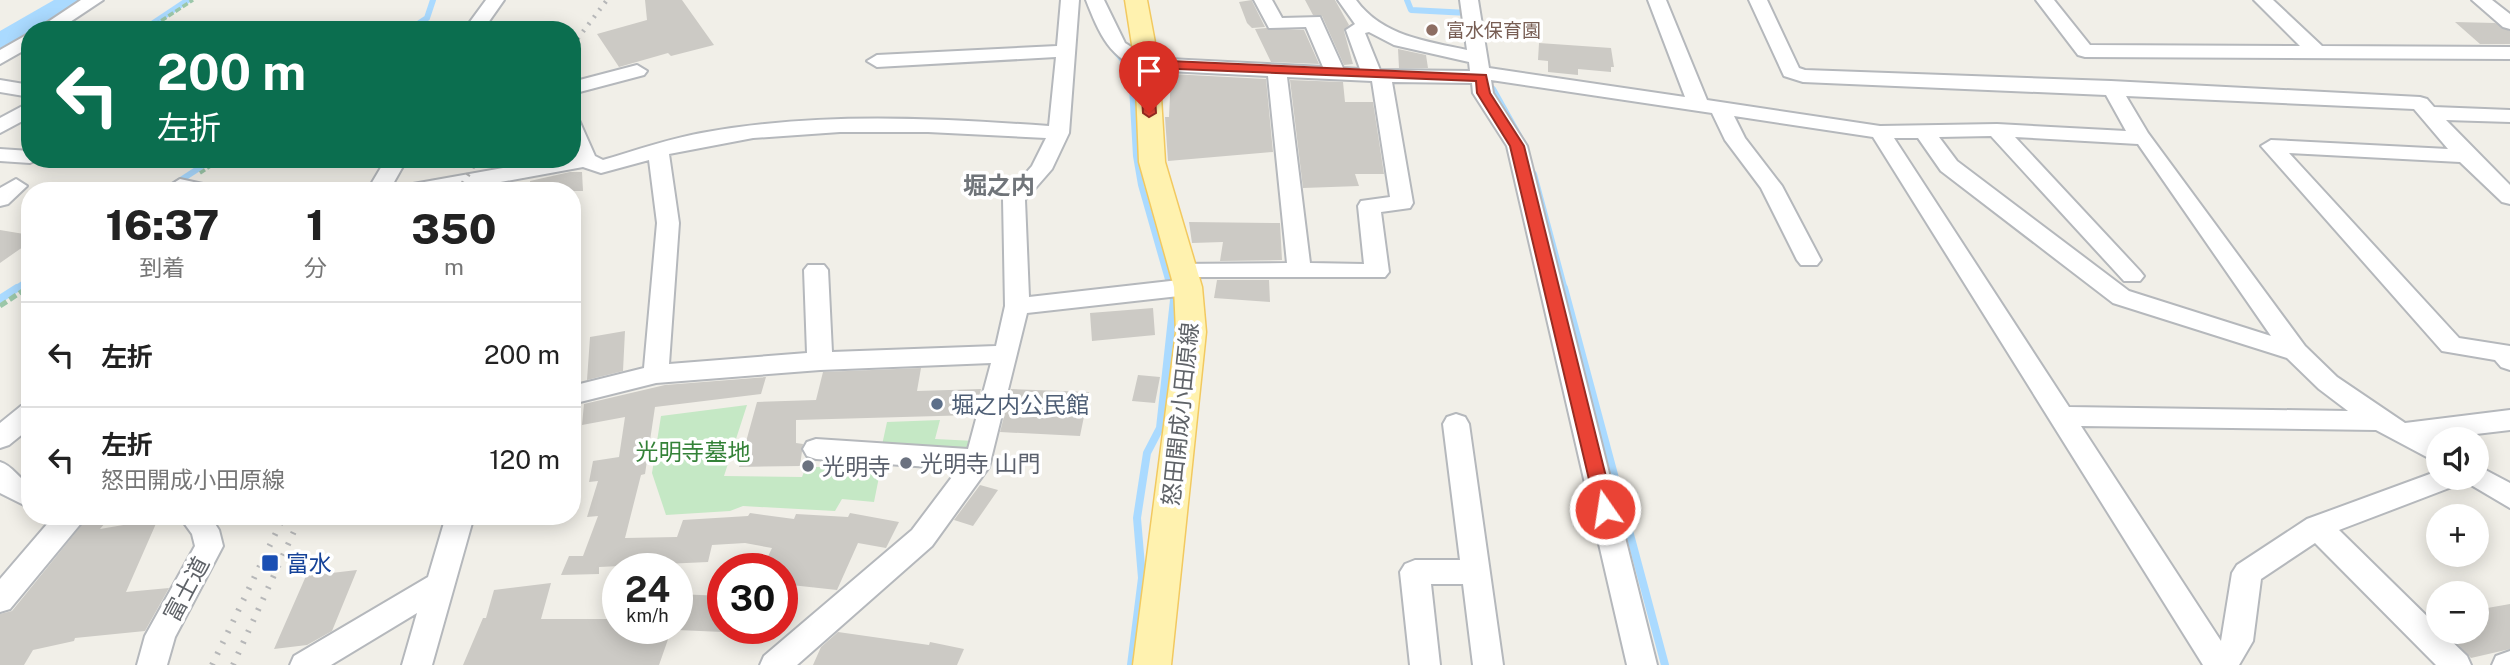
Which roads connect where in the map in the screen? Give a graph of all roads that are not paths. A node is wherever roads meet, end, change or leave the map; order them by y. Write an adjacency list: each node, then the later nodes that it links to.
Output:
1 (94, 0): 14 (street)
2 (495, 0): 15 (street)
3 (1070, 0): 19 (street)
4 (1095, 0): 24 (street)
5 (1136, 0): 24 (main road, 怒田開成小田原線)
6 (1263, 0): 28 (street)
7 (1348, 0): 17 (street)
8 (1469, 0): 25 (street)
9 (1657, 0): 35 (street)
10 (1758, 0): 32 (street)
11 (2045, 0): 20 (street)
12 (2263, 0): 20 (street)
13 (2481, 0): 16 (street)
14 (60, 21)
15 (480, 21)
16 (2510, 23)
17 (1369, 26): 25 (street); 29 (street)
18 (21, 45): 22 (street)
19 (1066, 51): 23 (street); 43 (street)
20 (2317, 52): 21 (street)
21 (2510, 54)
22 (0, 58)
23 (877, 61)
24 (1147, 64): 27 (street); 60 (main road, 怒田開成小田原線)
25 (1480, 69): 29 (street); 35 (street); 98 (street)
26 (638, 71): 31 (street)
27 (1277, 71): 28 (street); 58 (street)
28 (1335, 74): 29 (street)
29 (1377, 76): 58 (street)
30 (0, 86): 33 (street)
31 (581, 86)
32 (2110, 87): 36 (street); 44 (street)
33 (21, 90)
34 (2510, 103): 36 (street)
35 (1709, 105): 42 (street); 56 (street)
36 (2438, 107): 38 (street); 49 (street)
37 (21, 114): 39 (street)
38 (2510, 116)
39 (0, 127)
40 (1923, 130): 41 (street); 42 (street); 62 (street)
41 (1997, 130): 44 (street); 59 (street)
42 (1880, 132): 68 (street)
43 (1059, 133): 46 (street); 61 (street)
44 (2141, 138): 62 (street)
45 (581, 147): 50 (street)
46 (658, 152): 50 (street); 66 (street)
47 (0, 155): 48 (street)
48 (21, 156)
49 (2466, 156): 55 (street); 65 (street)
50 (586, 160): 51 (street)
51 (581, 162)
52 (568, 168): 53 (street)
53 (540, 180): 54 (street)
54 (517, 182)
55 (2508, 193)
56 (1810, 260)
57 (816, 270): 64 (street)
58 (1299, 270): 60 (street)
59 (2132, 276)
60 (1185, 281): 61 (street); 95 (main road, 怒田開成小田原線)
61 (1017, 306): 63 (street)
62 (2296, 352): 71 (street)
63 (1006, 354): 64 (street); 77 (street)
64 (820, 361): 66 (street)
65 (2510, 361)
66 (656, 374): 67 (street)
67 (581, 393)
68 (2060, 416): 71 (street); 99 (street)
69 (2510, 419): 73 (street)
70 (21, 420): 74 (street)
71 (2380, 421): 73 (street)
72 (1456, 424): 87 (street)
73 (2403, 433): 75 (street)
74 (0, 438)
75 (2426, 446)
76 (816, 449): 77 (street)
77 (979, 460): 94 (street)
78 (0, 472): 81 (street)
79 (2489, 483): 82 (street)
80 (2426, 486): 86 (street)
81 (21, 493)
82 (2510, 497)
83 (63, 525): 89 (street)
84 (201, 525): 91 (street, 富士道)
85 (457, 525): 88 (street)
86 (2317, 527): 99 (street); 100 (street)
87 (1476, 572): 96 (street); 97 (street)
88 (441, 584): 90 (street); 93 (street)
89 (0, 600)
90 (337, 652): 92 (street)
91 (152, 665)
92 (305, 665)
93 (417, 665)
94 (775, 665)
95 (1152, 665)
96 (1424, 665)
97 (1488, 665)
98 (1642, 665)
99 (2220, 665)
100 (2456, 665)

